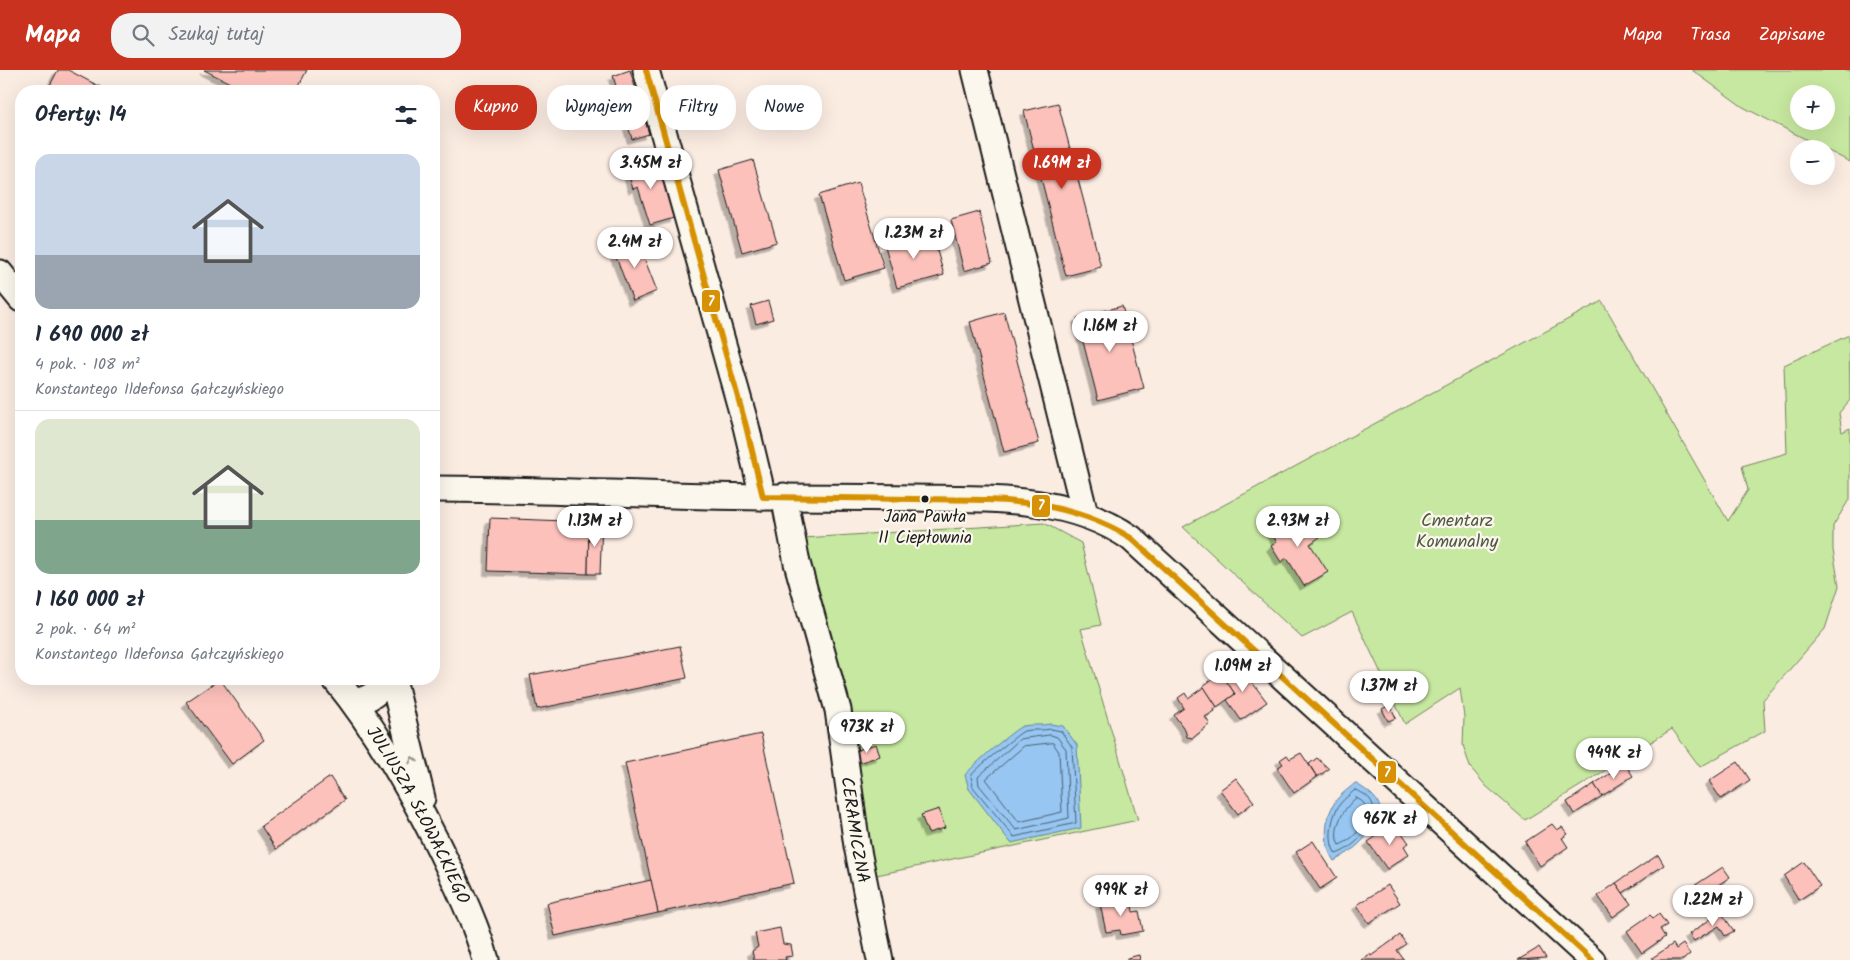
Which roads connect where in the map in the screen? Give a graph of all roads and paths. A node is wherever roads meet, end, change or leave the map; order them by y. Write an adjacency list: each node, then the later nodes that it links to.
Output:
1 (646, 70): 6 (street, CERAMICZNA)
2 (975, 70): 7 (street)
3 (0, 273): 4 (street)
4 (15, 292)
5 (440, 489): 6 (street)
6 (774, 496): 7 (street); 14 (street, CERAMICZNA)
7 (1085, 514): 15 (street)
8 (340, 685): 11 (street, JULIUSZA SŁOWACKIEGO)
9 (384, 685): 11 (street)
10 (394, 685): 12 (street, one-way to 10)
11 (354, 702): 12 (street, JULIUSZA SŁOWACKIEGO)
12 (436, 841): 13 (street, JULIUSZA SŁOWACKIEGO)
13 (486, 960)
14 (880, 960)
15 (1592, 960)

